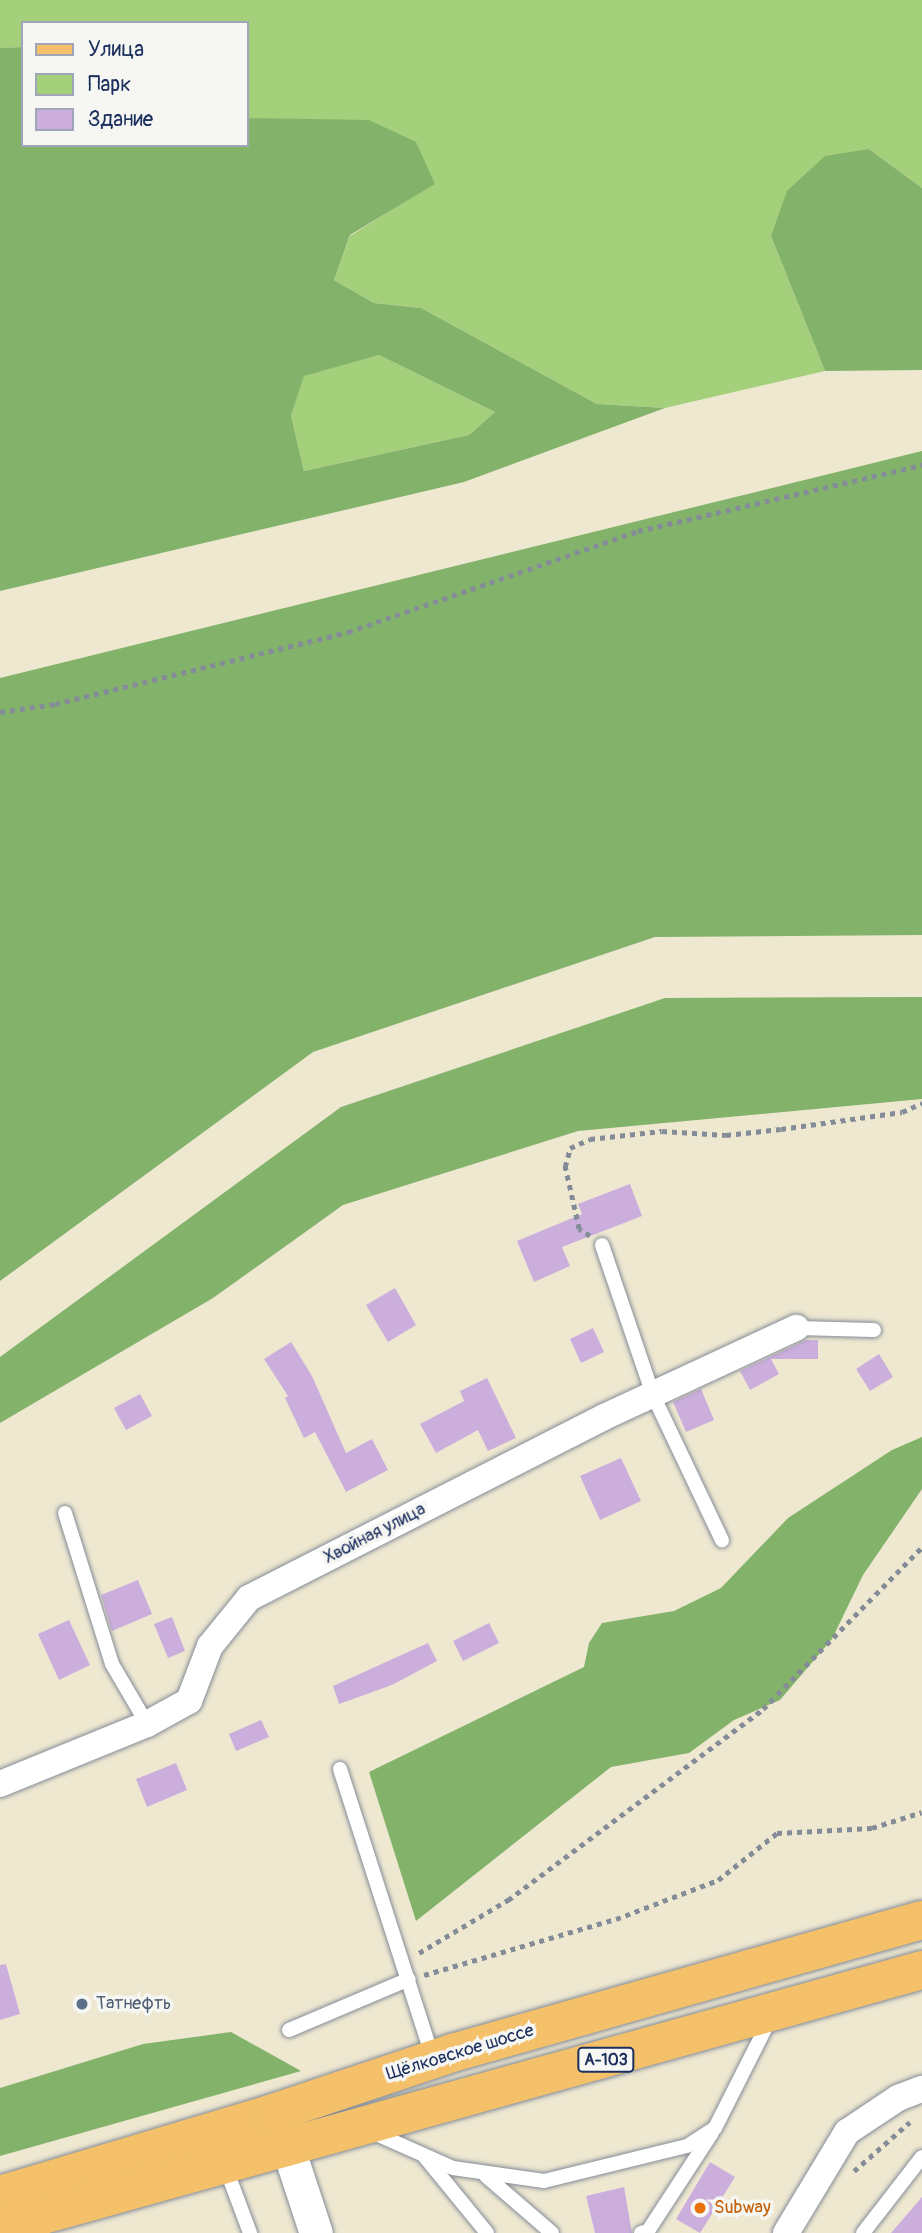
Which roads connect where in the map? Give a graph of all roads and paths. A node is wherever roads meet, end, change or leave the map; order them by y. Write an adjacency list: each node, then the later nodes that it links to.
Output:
1 (922, 464): 2 (path)
2 (0, 712)
3 (922, 1102): 4 (path)
4 (602, 1245): 7 (lane)
5 (796, 1328): 6 (lane); 7 (street, Хвойная улица)
6 (874, 1330)
7 (653, 1395): 9 (lane); 11 (street, Хвойная улица)
8 (65, 1514): 11 (lane)
9 (722, 1540)
10 (922, 1547): 17 (path)
11 (147, 1724): 13 (street, Хвойная улица)
12 (340, 1769): 17 (lane)
13 (0, 1784)
14 (922, 1812): 17 (path)
15 (922, 1920): 31 (main road, Щёлковское шоссе)
16 (922, 1970): 18 (main road, А-103)
17 (410, 1979): 19 (lane); 20 (lane)
18 (774, 2012): 23 (main road, А-103); 24 (lane)
19 (289, 2030)
20 (431, 2053)
21 (922, 2089): 38 (street)
22 (917, 2117): 30 (path)
23 (365, 2128): 25 (main road, А-103); 26 (lane)
24 (715, 2128): 29 (lane); 37 (lane)
25 (289, 2148): 28 (main road, А-103); 34 (street)
26 (424, 2156): 29 (lane); 35 (lane)
27 (922, 2157): 39 (lane)
28 (224, 2165): 32 (main road, А-103); 33 (lane)
29 (486, 2176): 36 (lane)
30 (847, 2178)
31 (0, 2195)
32 (0, 2227)
33 (250, 2233)
34 (316, 2233)
35 (487, 2233)
36 (552, 2233)
37 (641, 2233)
38 (786, 2233)
39 (863, 2233)

